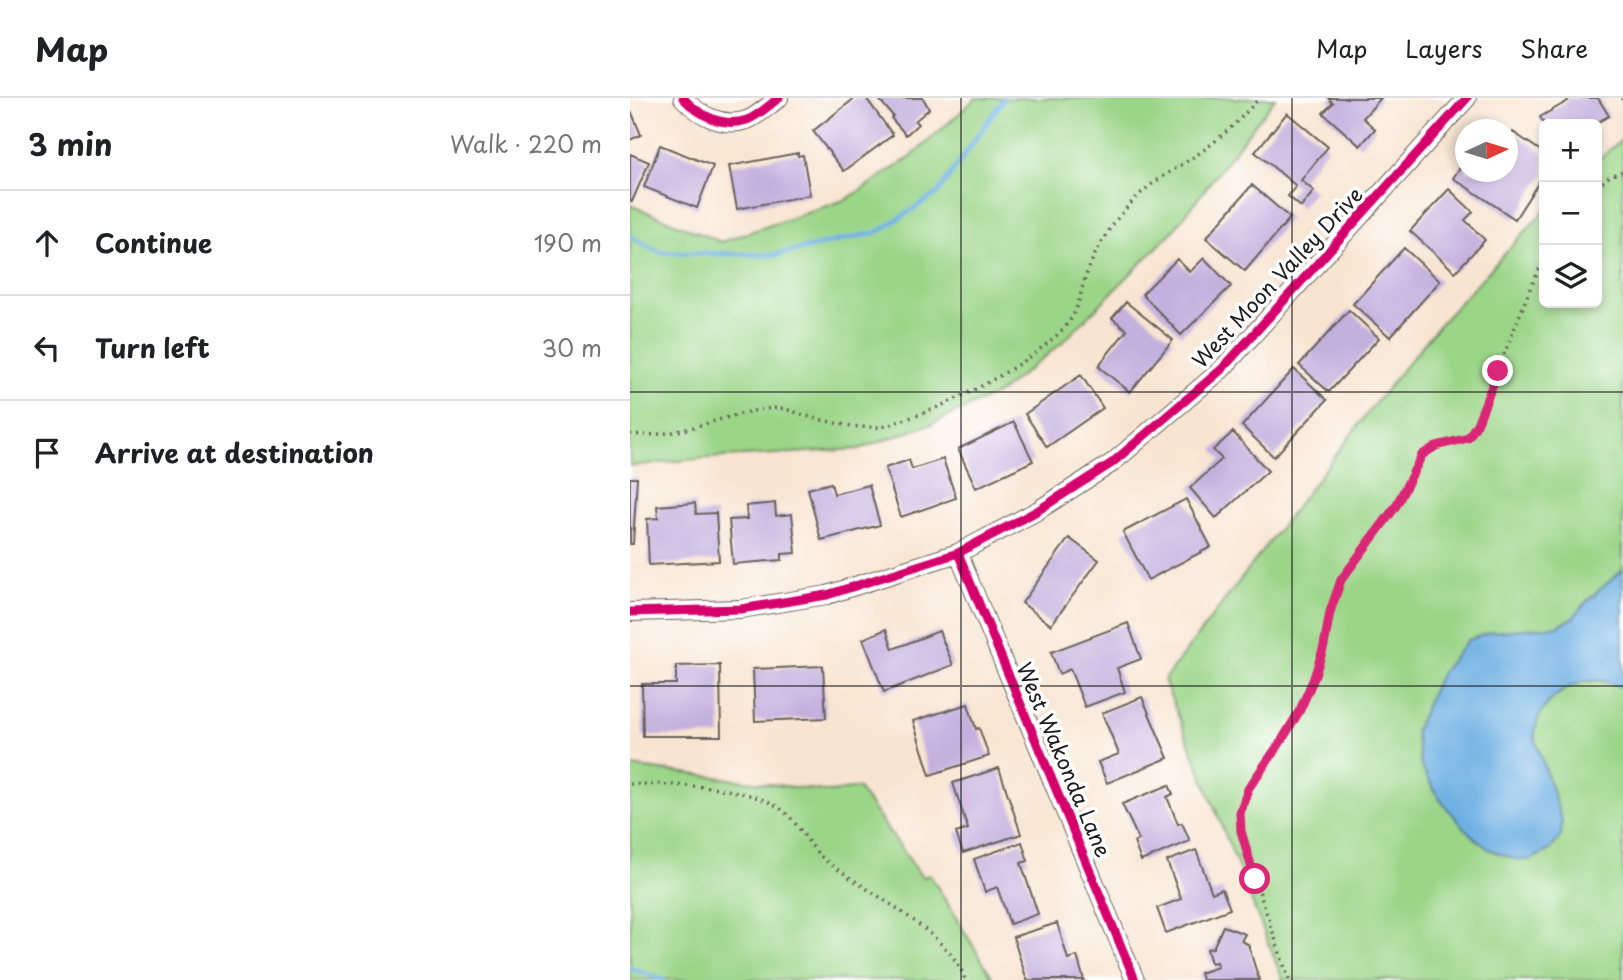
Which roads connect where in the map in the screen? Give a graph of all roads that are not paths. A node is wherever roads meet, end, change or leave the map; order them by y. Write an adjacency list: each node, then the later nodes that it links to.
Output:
1 (683, 98): 2 (street)
2 (779, 98)
3 (1467, 98): 4 (street, West Moon Valley Drive)
4 (958, 553): 5 (street, West Moon Valley Drive); 6 (street, West Wakonda Lane)
5 (630, 612)
6 (1135, 980)

